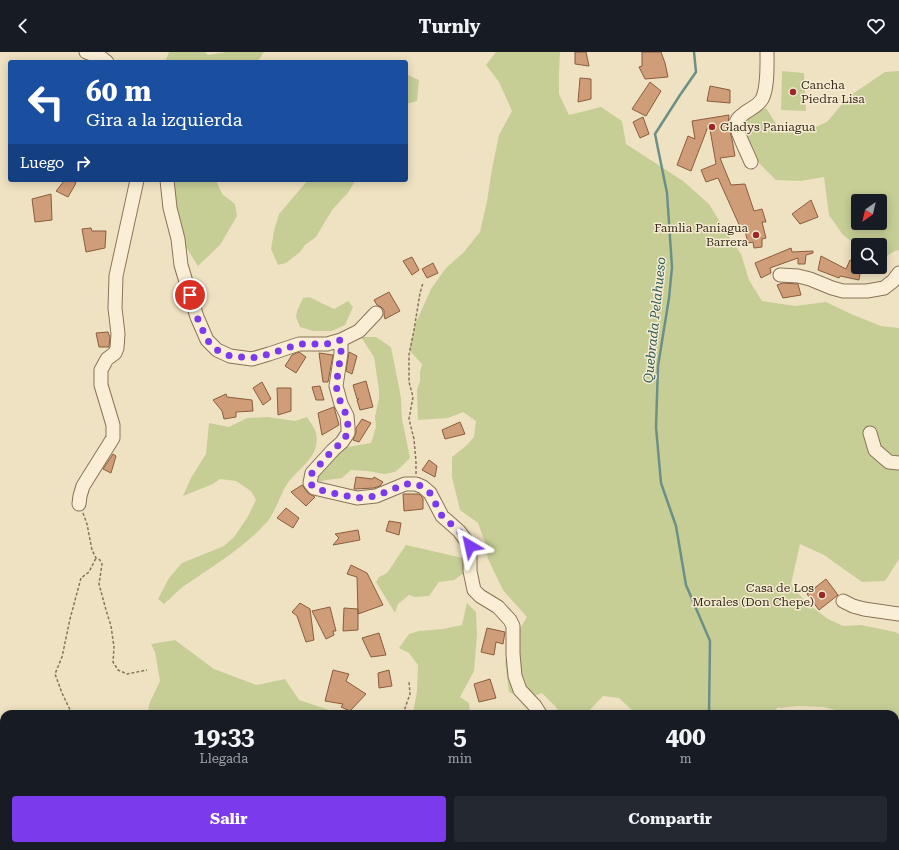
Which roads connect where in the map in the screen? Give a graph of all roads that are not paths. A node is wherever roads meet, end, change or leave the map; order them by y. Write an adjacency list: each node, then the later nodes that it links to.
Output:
1 (86, 52): 3 (street)
2 (767, 52): 4 (street)
3 (104, 60)
4 (751, 162)
5 (137, 182): 13 (street)
6 (167, 182): 10 (street)
7 (899, 273): 8 (street)
8 (780, 275)
9 (376, 314): 10 (street)
10 (341, 340): 16 (street)
11 (870, 433): 12 (street)
12 (899, 463)
13 (79, 504)
14 (843, 600): 15 (street)
15 (899, 614)
16 (538, 710)

